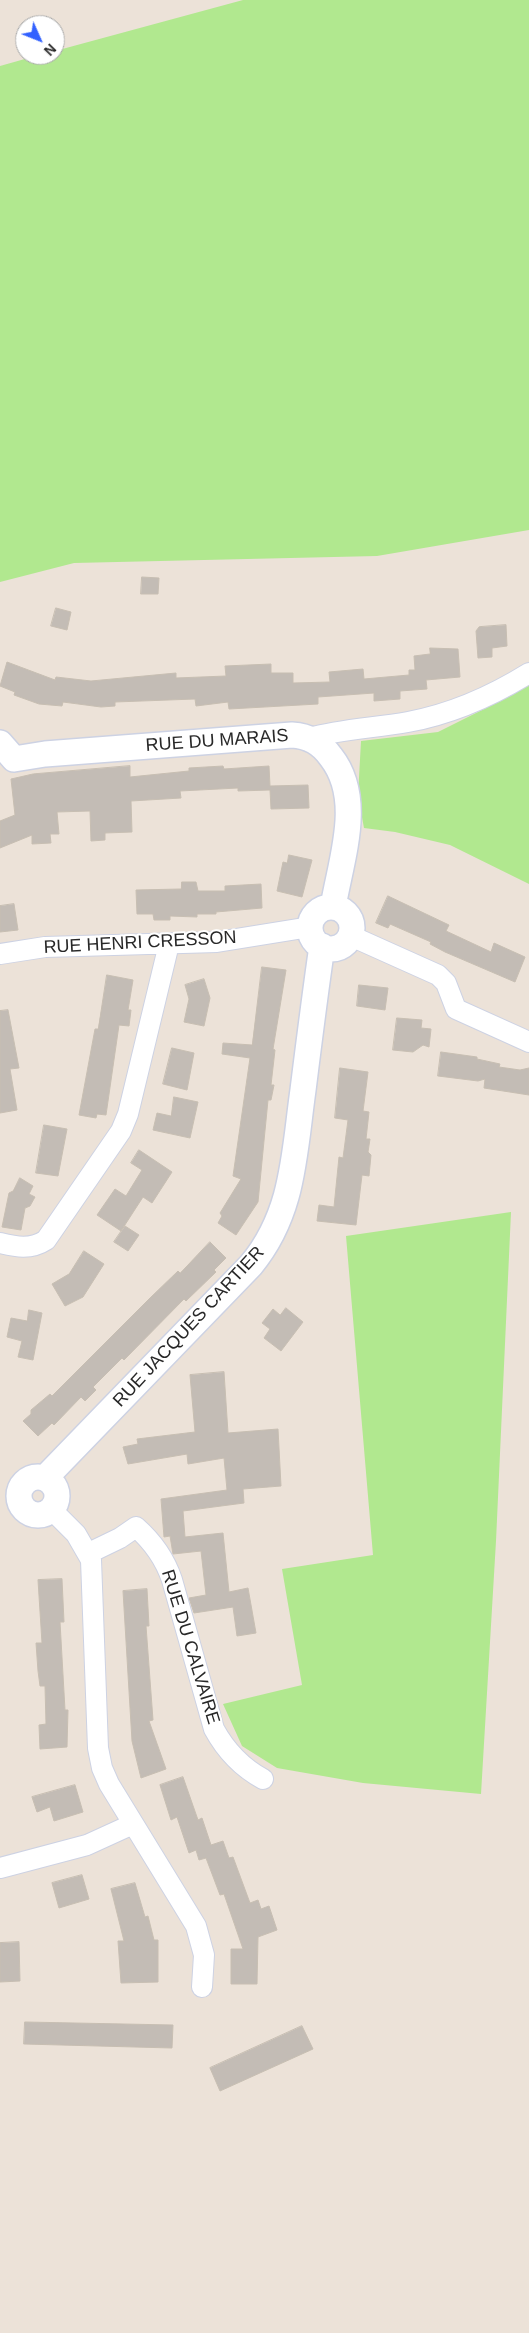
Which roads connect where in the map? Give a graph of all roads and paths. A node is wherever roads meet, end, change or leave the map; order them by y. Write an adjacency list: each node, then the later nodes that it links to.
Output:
1 (529, 673): 2 (street)
2 (309, 738): 3 (street, RUE DU MARAIS); 4 (street, RUE DU MARAIS)
3 (5, 755)
4 (332, 907): 5 (street); 6 (street)
5 (316, 936): 6 (street); 7 (street, RUE HENRI CRESSON); 11 (street, RUE JACQUES CARTIER)
6 (350, 936): 9 (street)
7 (169, 944): 8 (street, RUE HENRI CRESSON); 10 (street)
8 (0, 954)
9 (529, 1042)
10 (0, 1243)
11 (46, 1478): 12 (street); 13 (street)
12 (9, 1497): 13 (street)
13 (52, 1510): 14 (street)
14 (89, 1553): 15 (street, RUE DU CALVAIRE); 16 (street)
15 (262, 1779)
16 (133, 1824): 17 (street); 18 (street)
17 (0, 1868)
18 (202, 1987)

